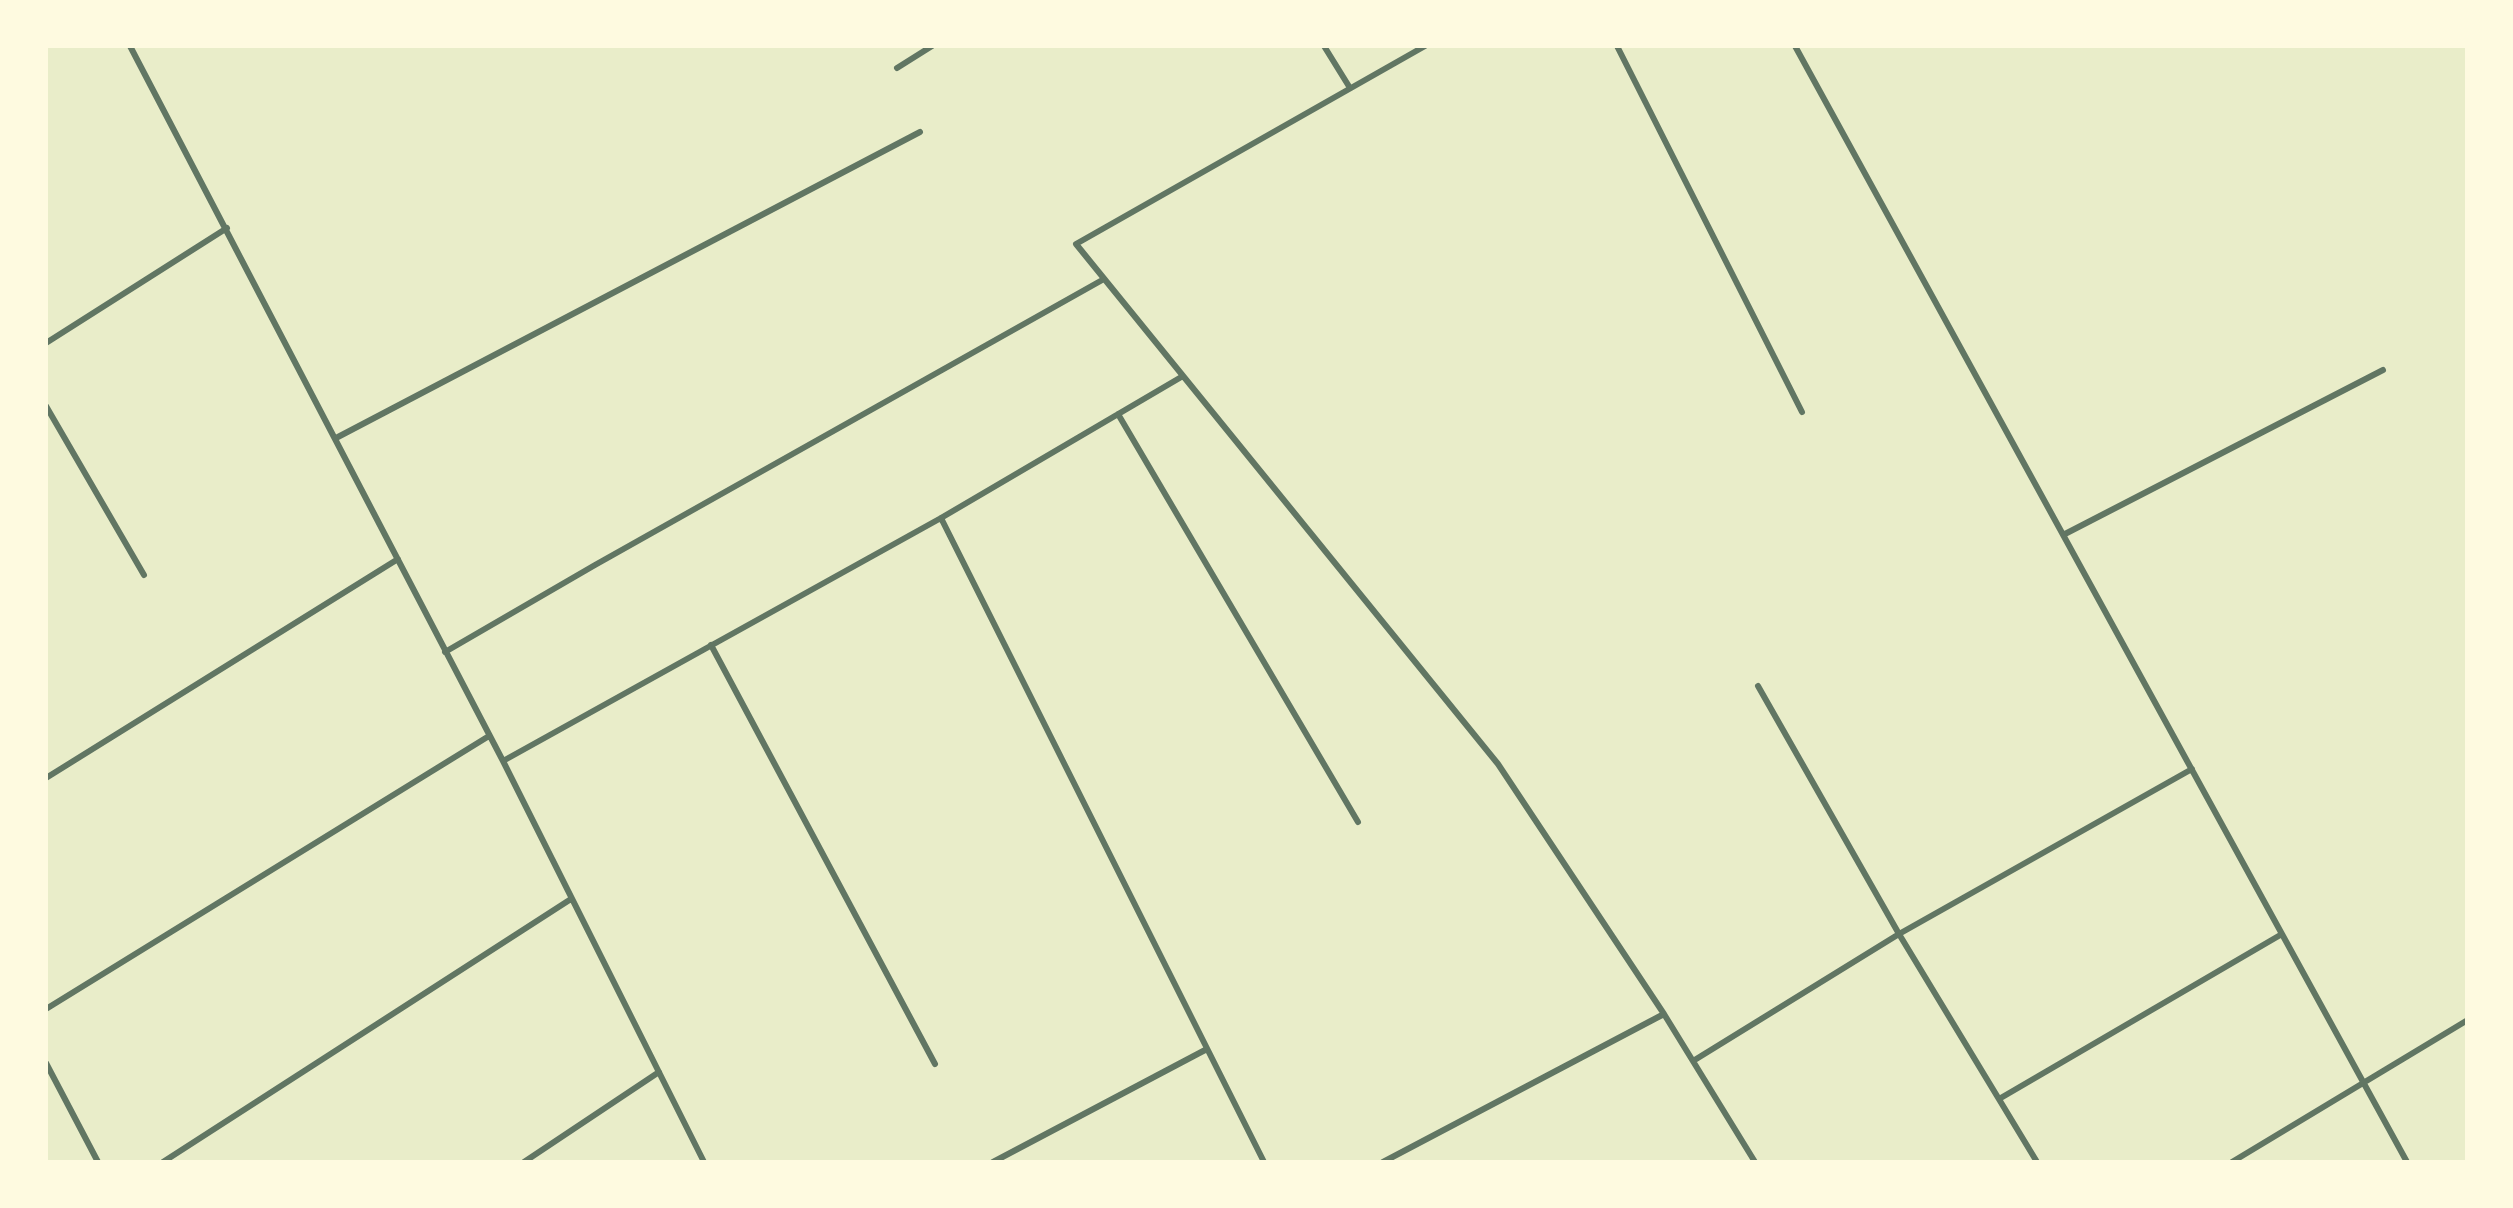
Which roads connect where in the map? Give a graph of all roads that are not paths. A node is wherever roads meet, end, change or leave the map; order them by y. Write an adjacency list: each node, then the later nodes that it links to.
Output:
1 (130, 46): 10 (street)
2 (932, 46): 7 (street)
3 (1324, 46): 8 (street)
4 (1425, 46): 8 (street)
5 (1617, 46): 16 (street)
6 (1795, 46): 20 (street)
7 (897, 68)
8 (1350, 88): 11 (street)
9 (920, 132): 18 (street)
10 (226, 228): 12 (street); 18 (street)
11 (1104, 279): 14 (street); 24 (street)
12 (46, 343)
13 (2383, 370): 20 (street)
14 (1183, 376): 17 (street); 35 (street)
15 (46, 406): 22 (street)
16 (1802, 412)
17 (1118, 414): 19 (street); 30 (street)
18 (336, 438): 21 (street)
19 (941, 518): 23 (street); 37 (street)
20 (2063, 535): 28 (street)
21 (398, 559): 24 (street); 29 (street)
22 (144, 575)
23 (711, 645): 27 (street); 40 (street)
24 (446, 652): 26 (street)
25 (1758, 686): 32 (street)
26 (489, 736): 27 (street); 34 (street)
27 (503, 761): 31 (street)
28 (2192, 769): 32 (street); 33 (street)
29 (46, 778)
30 (1359, 822)
31 (571, 899): 41 (street); 45 (street)
32 (1899, 934): 38 (street); 43 (street)
33 (2282, 934): 42 (street); 43 (street)
34 (46, 1008)
35 (1664, 1014): 38 (street); 50 (street)
36 (2466, 1021): 42 (street)
37 (1208, 1049): 48 (street); 49 (street)
38 (1693, 1061): 51 (street)
39 (46, 1064): 44 (street)
40 (935, 1064)
41 (659, 1072): 46 (street); 47 (street)
42 (2363, 1082): 53 (street); 54 (street)
43 (1999, 1099): 52 (street)
44 (98, 1161)
45 (163, 1161)
46 (524, 1161)
47 (704, 1161)
48 (993, 1161)
49 (1264, 1161)
50 (1383, 1161)
51 (1755, 1161)
52 (2037, 1161)
53 (2232, 1161)
54 (2407, 1161)

